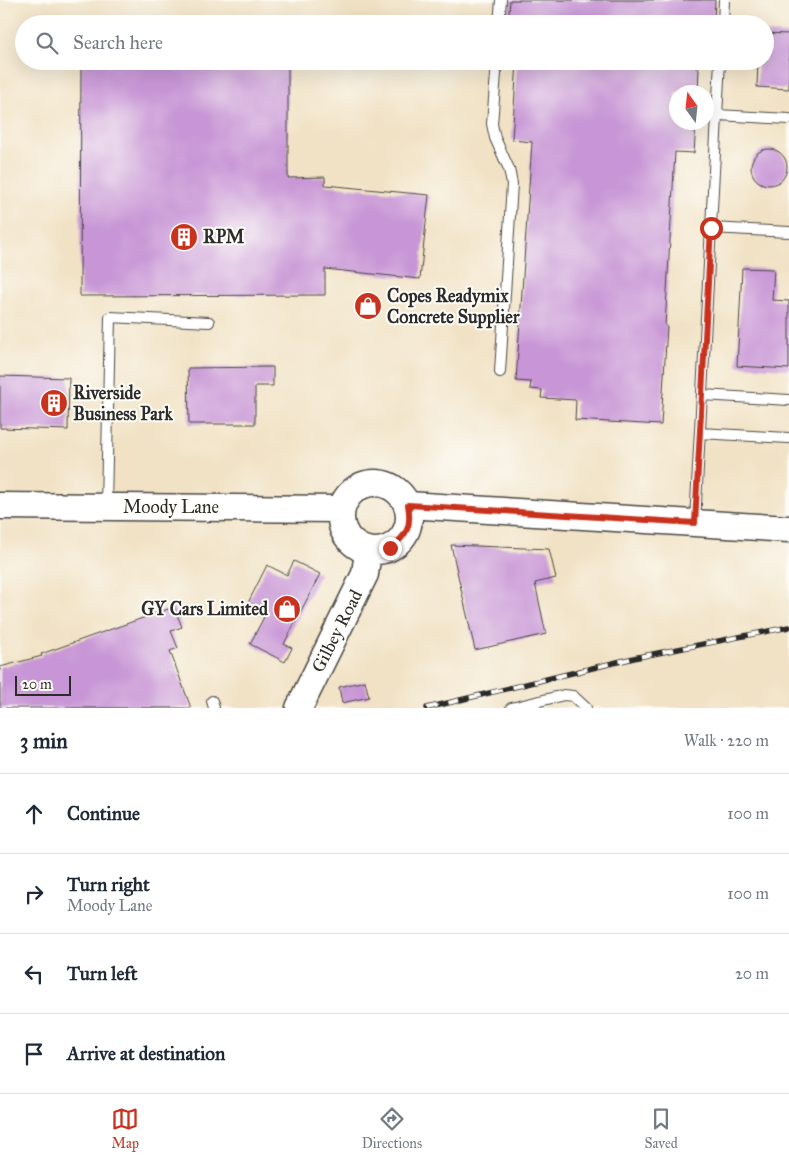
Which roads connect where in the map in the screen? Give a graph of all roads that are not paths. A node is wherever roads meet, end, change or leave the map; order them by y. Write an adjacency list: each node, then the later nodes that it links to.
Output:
1 (501, 0): 3 (lane)
2 (724, 0): 4 (lane)
3 (500, 15)
4 (723, 15)
5 (496, 70): 12 (lane)
6 (720, 70): 7 (lane)
7 (718, 115): 8 (lane); 9 (lane)
8 (789, 119)
9 (711, 228): 10 (lane); 13 (lane)
10 (789, 232)
11 (209, 322): 19 (lane)
12 (500, 372)
13 (702, 395): 14 (lane); 15 (lane)
14 (789, 400)
15 (700, 434): 16 (lane); 21 (lane)
16 (789, 438)
17 (408, 505): 20 (street); 21 (street); 23 (street)
18 (0, 506): 19 (street, Moody Lane)
19 (106, 507): 20 (street, Moody Lane)
20 (341, 508): 23 (street)
21 (695, 523): 22 (street)
22 (789, 529)
23 (368, 551): 24 (street, Gilbey Road)
24 (298, 708)
25 (511, 708): 26 (lane)
26 (586, 708)

